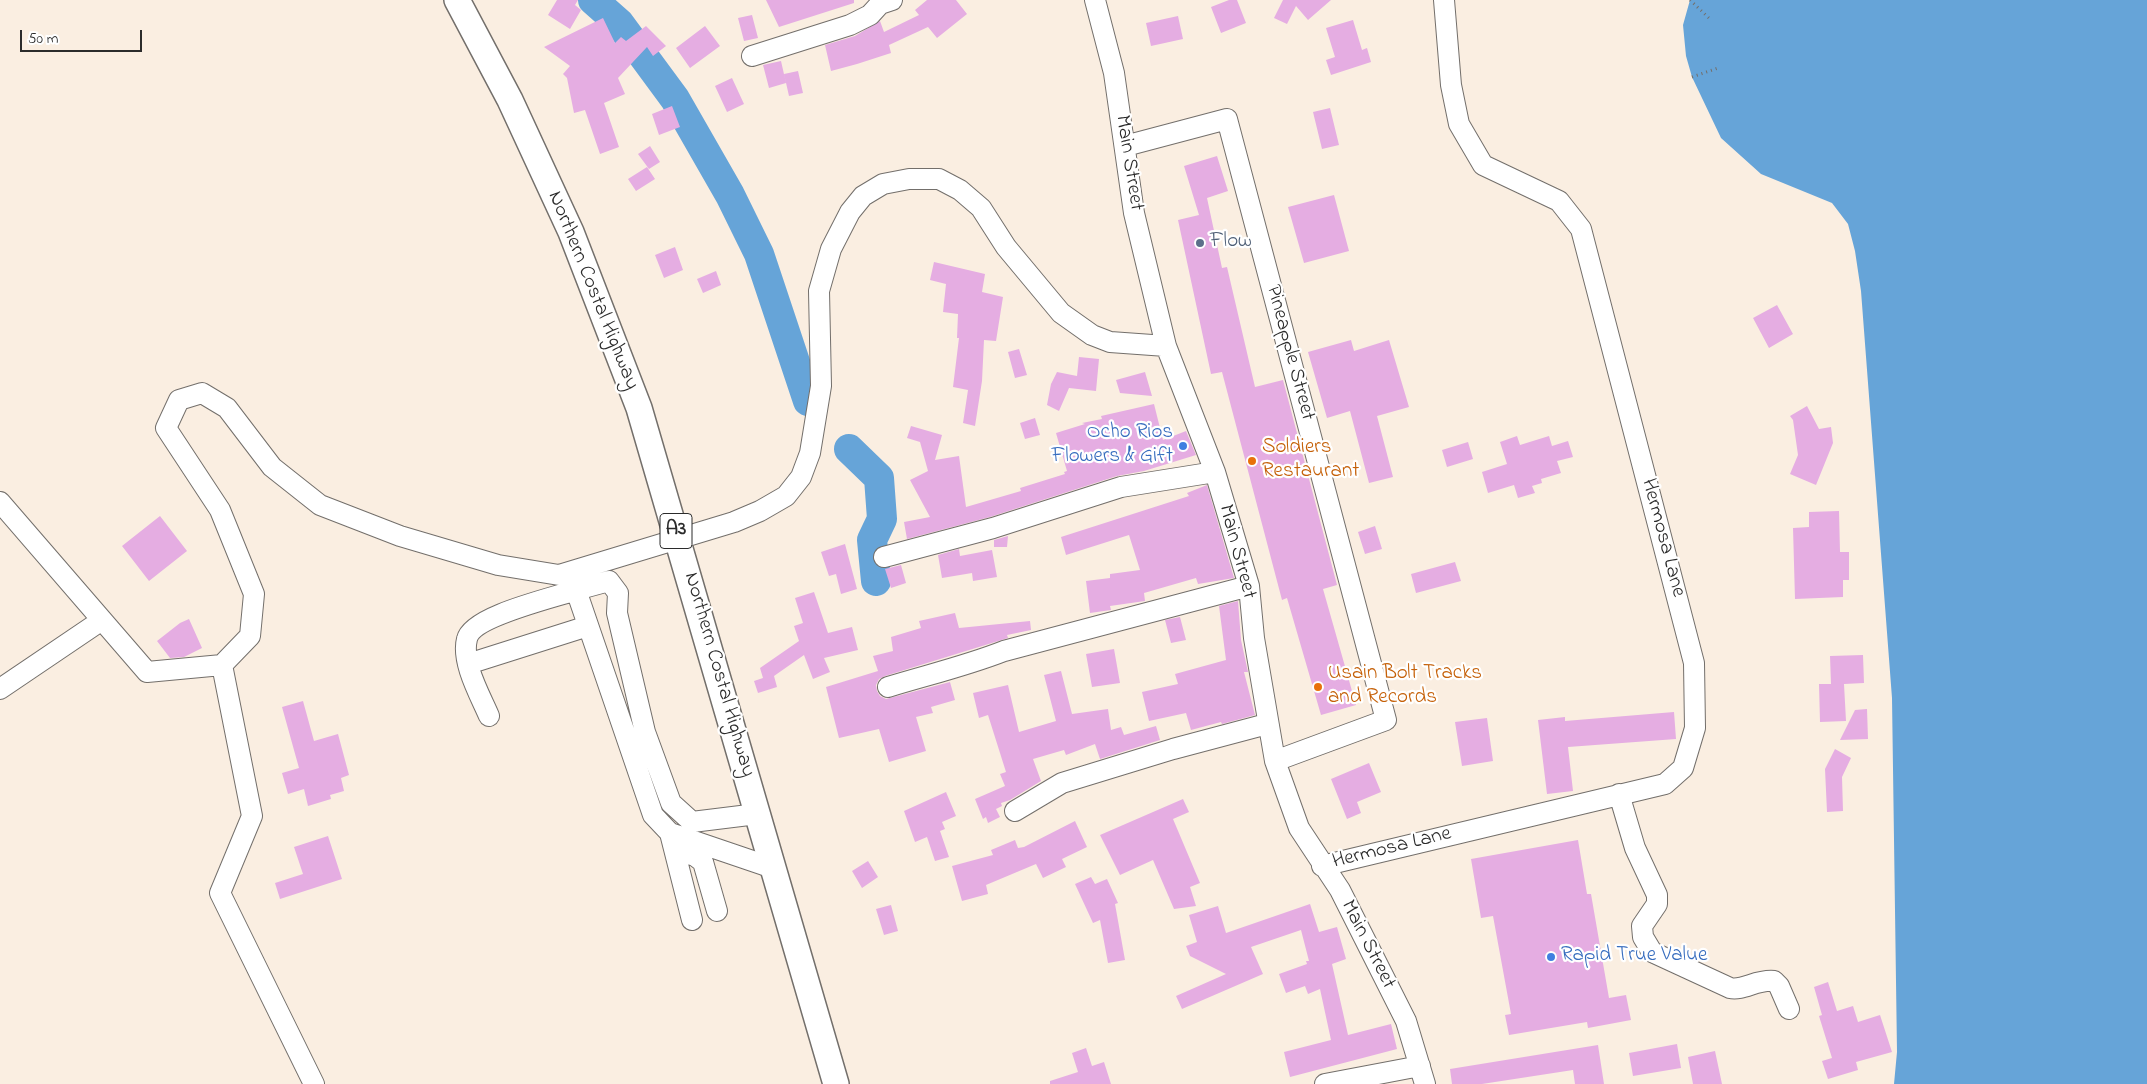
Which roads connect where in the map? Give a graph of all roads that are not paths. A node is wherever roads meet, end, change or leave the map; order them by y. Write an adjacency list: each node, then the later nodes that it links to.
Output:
1 (457, 0): 10 (main road, Northern Costal Highway / A3)
2 (892, 0): 5 (street)
3 (1095, 0): 6 (street, Main Street)
4 (1444, 0): 23 (street, Hermosa Lane)
5 (752, 56)
6 (1126, 146): 7 (street, Main Street); 22 (street, Pineapple Street)
7 (1166, 346): 8 (street, Main Street); 10 (street)
8 (1215, 472): 11 (street); 12 (street, Main Street)
9 (0, 502): 14 (street)
10 (679, 540): 17 (street); 25 (main road, Northern Costal Highway / A3)
11 (884, 557)
12 (1249, 586): 18 (street); 21 (street, Main Street)
13 (576, 590): 15 (street); 16 (street); 25 (street)
14 (102, 620): 17 (street); 19 (street)
15 (588, 626): 16 (street); 26 (street)
16 (468, 664): 20 (street)
17 (222, 665): 33 (street)
18 (888, 687)
19 (0, 689)
20 (489, 716)
21 (1268, 724): 22 (street, Main Street); 24 (street)
22 (1275, 761): 27 (street, Main Street)
23 (1619, 794): 27 (street, Hermosa Lane); 31 (street)
24 (1015, 811)
25 (757, 814): 28 (main road, Northern Costal Highway / A3)
26 (672, 841): 28 (street); 29 (street); 30 (street)
27 (1322, 866): 32 (street, Main Street)
28 (773, 868): 34 (main road, Northern Costal Highway / A3)
29 (717, 911)
30 (692, 920)
31 (1789, 1009)
32 (1422, 1075): 35 (street)
33 (314, 1084)
34 (836, 1084)
35 (1325, 1084)

